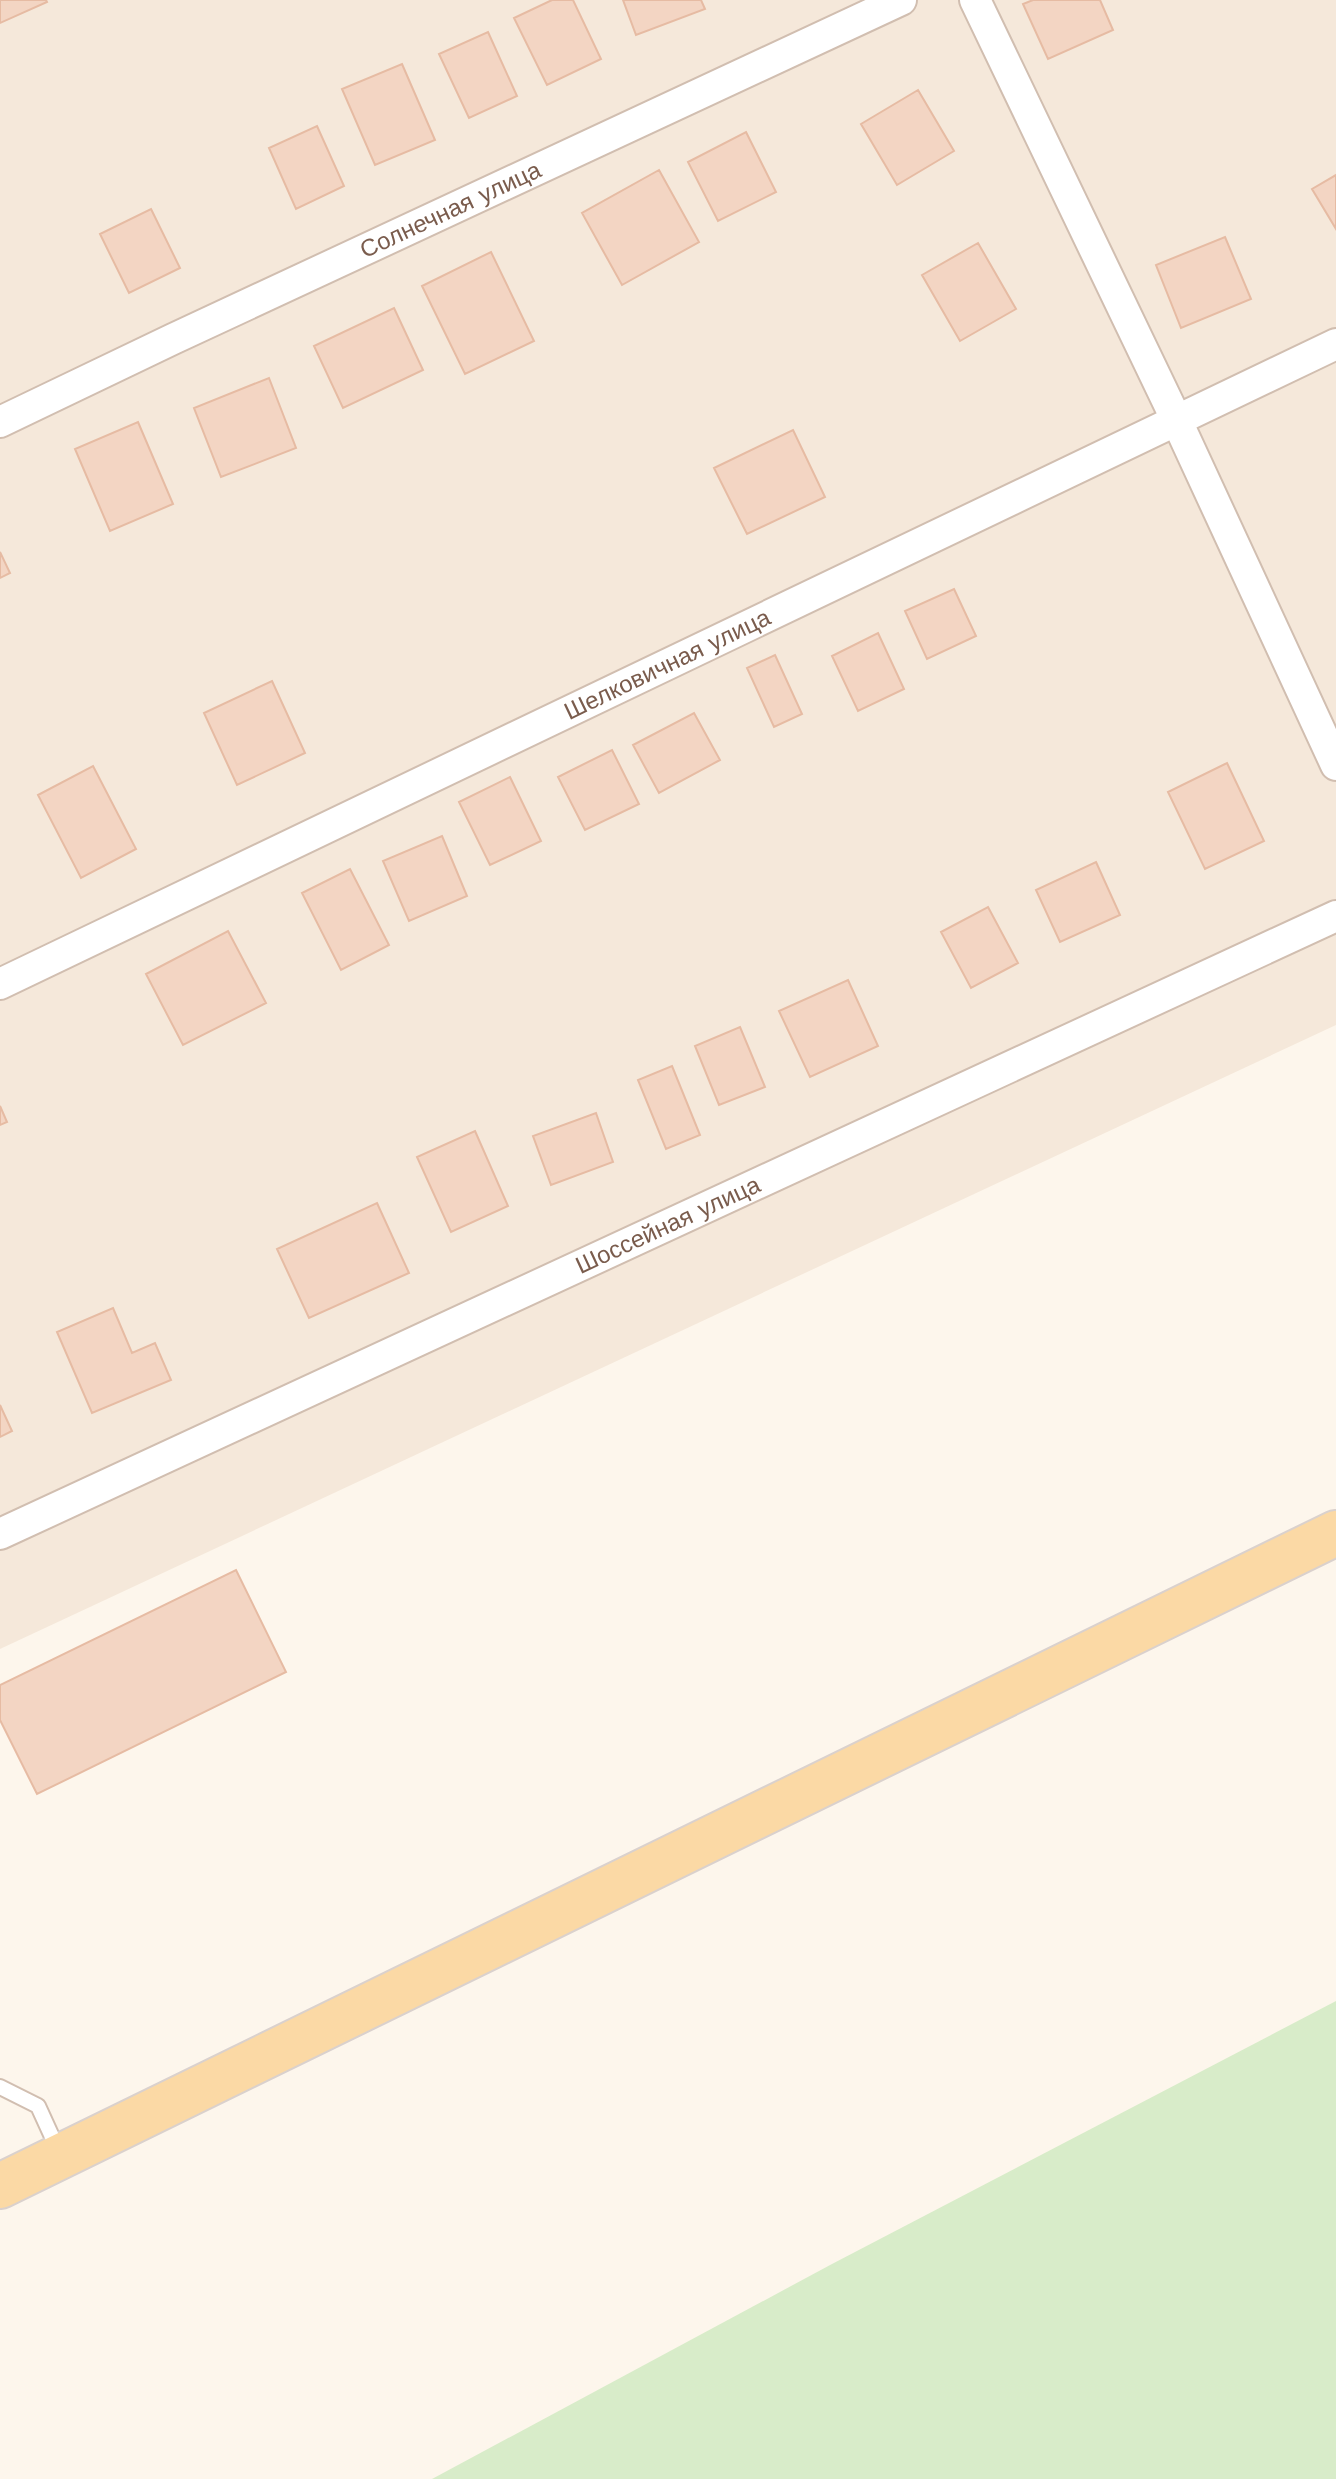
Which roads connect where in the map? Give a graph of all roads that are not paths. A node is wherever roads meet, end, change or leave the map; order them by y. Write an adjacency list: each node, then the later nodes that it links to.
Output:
1 (901, 0): 5 (street, Солнечная улица)
2 (975, 0): 4 (street)
3 (1336, 344): 4 (street, Шелковичная улица)
4 (1176, 419): 6 (street); 8 (street, Шелковичная улица)
5 (0, 422)
6 (1336, 765)
7 (1336, 916): 10 (street, Шоссейная улица)
8 (0, 984)
9 (1336, 1533): 12 (main road)
10 (0, 1534)
11 (0, 2087): 12 (lane)
12 (60, 2156): 13 (main road)
13 (0, 2186)

